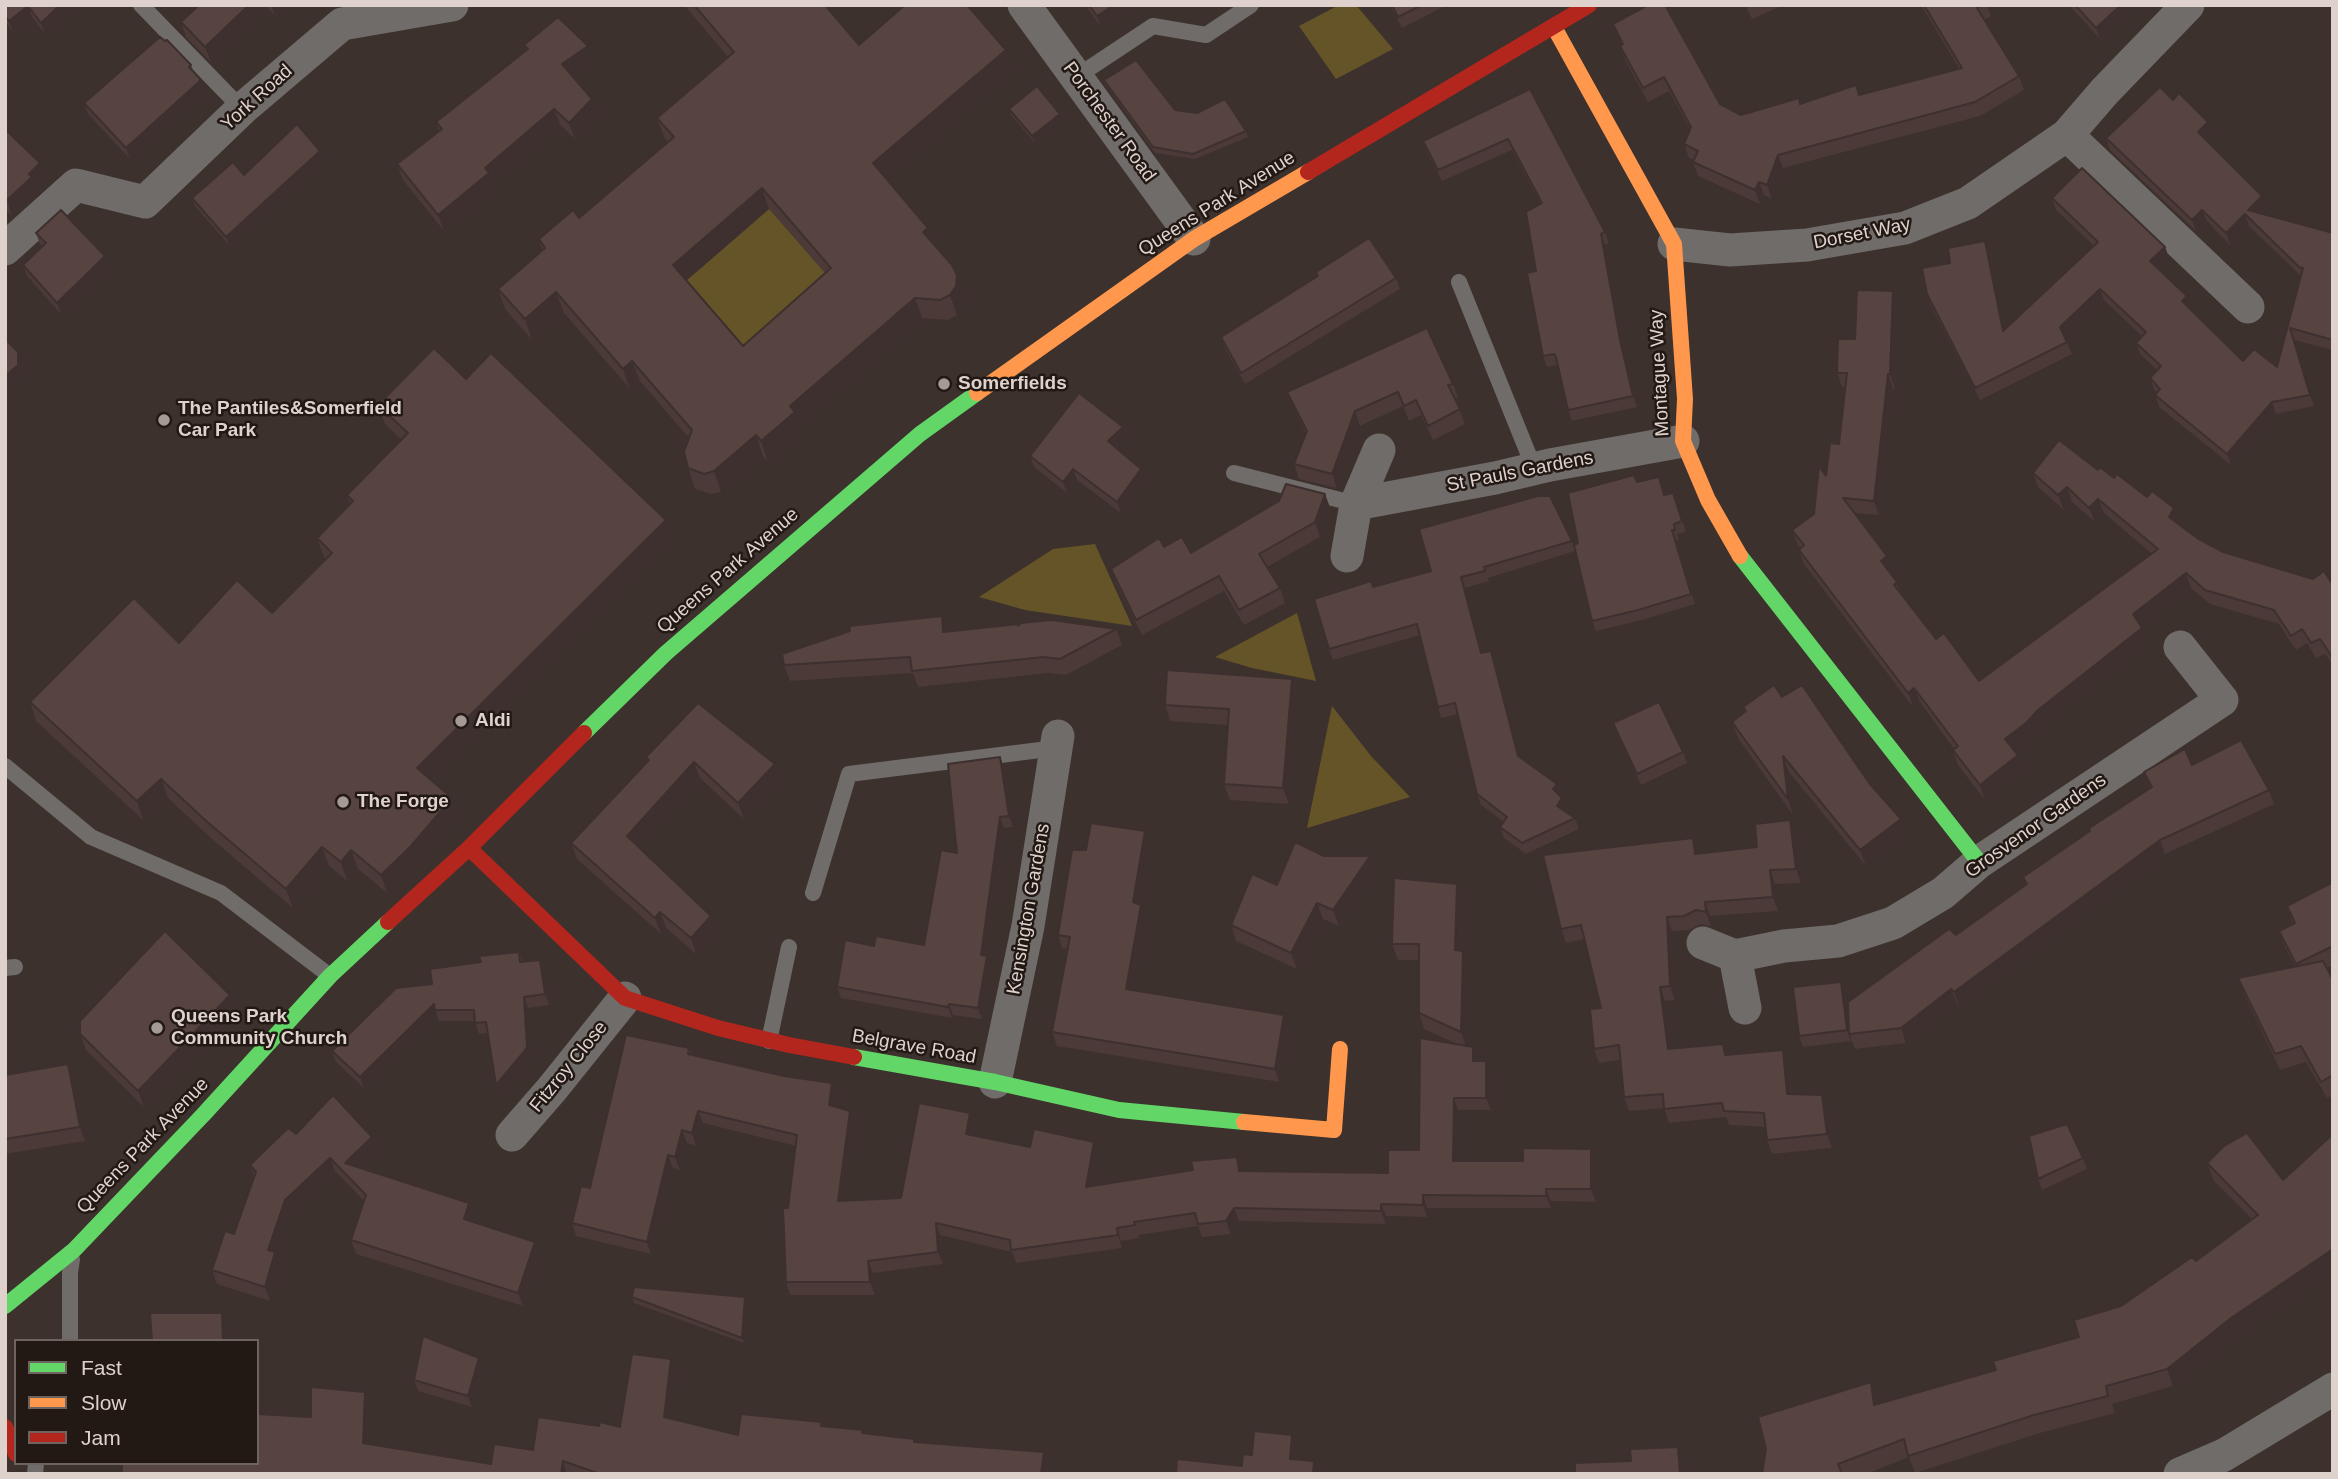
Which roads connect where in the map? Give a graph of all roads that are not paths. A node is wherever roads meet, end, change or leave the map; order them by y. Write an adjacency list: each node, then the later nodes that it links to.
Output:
1 (141, 5): 9 (lane)
2 (452, 5): 9 (street, York Road)
3 (1024, 5): 8 (street, Porchester Road)
4 (1251, 5): 8 (lane)
5 (1589, 5): 7 (street, Queens Park Avenue)
6 (2188, 5): 10 (street, Dorset Way)
7 (1554, 27): 11 (street, Queens Park Avenue); 12 (street, Montague Way)
8 (1076, 77): 11 (street, Porchester Road)
9 (242, 109): 13 (street, York Road)
10 (2067, 135): 12 (street, Dorset Way); 15 (street)
11 (1194, 239): 25 (street, Queens Park Avenue)
12 (1674, 244): 16 (street, Montague Way)
13 (5, 249)
14 (1459, 282): 18 (lane)
15 (2248, 307)
16 (1683, 441): 18 (street, St Pauls Gardens); 26 (street, Montague Way)
17 (1379, 450): 20 (street)
18 (1534, 468): 20 (street, St Pauls Gardens)
19 (1234, 473): 20 (lane)
20 (1356, 504): 21 (street)
21 (1347, 556)
22 (2180, 648): 26 (street, Grosvenor Gardens)
23 (1057, 742): 27 (lane); 36 (street, Kensington Gardens)
24 (5, 766): 31 (lane)
25 (469, 848): 31 (street, Queens Park Avenue); 32 (street, Belgrave Road)
26 (1979, 862): 30 (street, Grosvenor Gardens)
27 (813, 893)
28 (1703, 943): 30 (street)
29 (789, 947): 34 (lane)
30 (1735, 956): 33 (street)
31 (330, 975): 38 (street, Queens Park Avenue)
32 (625, 998): 34 (street, Belgrave Road); 37 (street, Fitzroy Close)
33 (1745, 1008)
34 (769, 1041): 36 (street, Belgrave Road)
35 (1339, 1049): 36 (street, Belgrave Road)
36 (995, 1082)
37 (512, 1135)
38 (74, 1250): 39 (street, Queens Park Avenue); 40 (lane)
39 (5, 1306)
40 (70, 1339)
41 (2333, 1388): 44 (street)
42 (5, 1427): 43 (street)
43 (14, 1449)
44 (2180, 1474)

